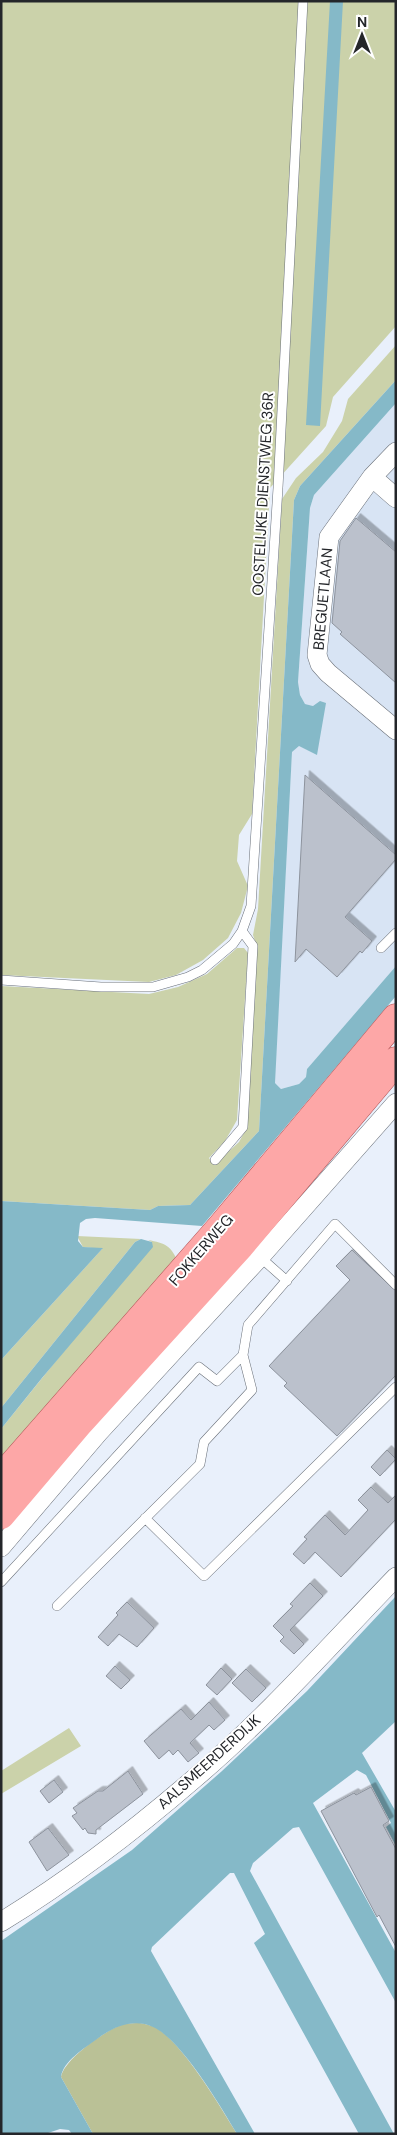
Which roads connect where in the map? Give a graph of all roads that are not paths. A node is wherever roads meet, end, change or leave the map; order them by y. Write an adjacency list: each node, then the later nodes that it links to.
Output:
1 (304, 1): 6 (lane, OOSTELIJKE DIENSTWEG 36R)
2 (396, 452): 3 (street, BREGUETLAAN)
3 (372, 477): 4 (street); 5 (street, BREGUETLAAN)
4 (396, 498)
5 (396, 730)
6 (242, 931): 9 (lane, OOSTELIJKE DIENSTWEG 36R); 13 (lane)
7 (396, 932): 8 (lane)
8 (381, 948)
9 (1, 980)
10 (396, 1018): 19 (main road, FOKKERWEG)
11 (396, 1061): 20 (main road, FOKKERWEG)
12 (396, 1103): 14 (street)
13 (215, 1160)
14 (260, 1257): 15 (lane); 22 (street)
15 (287, 1281): 16 (lane); 17 (lane)
16 (396, 1285)
17 (243, 1355): 21 (lane); 24 (lane)
18 (396, 1387): 21 (lane)
19 (1, 1478)
20 (1, 1514)
21 (145, 1518): 25 (lane)
22 (1, 1547)
23 (396, 1577): 26 (street, AALSMEERDERDIJK)
24 (1, 1582)
25 (57, 1606)
26 (1, 1922)

